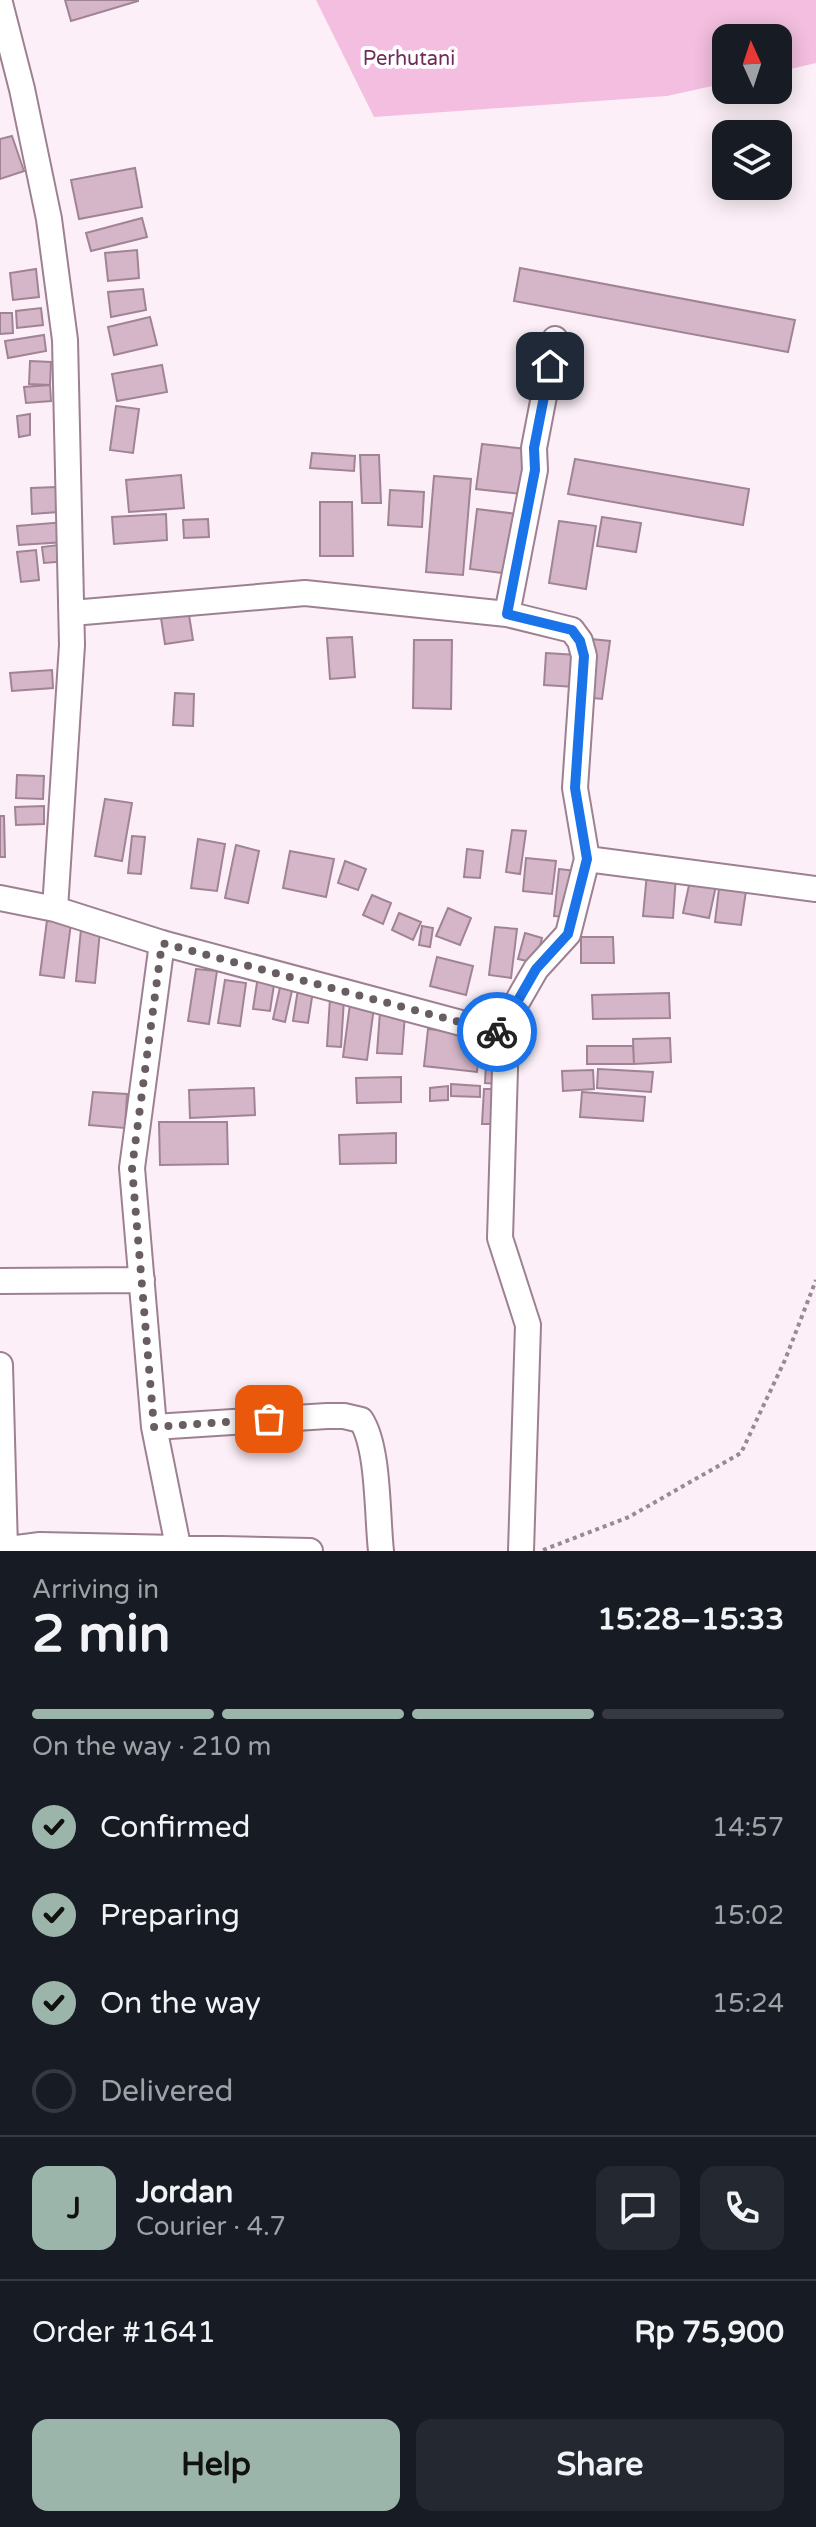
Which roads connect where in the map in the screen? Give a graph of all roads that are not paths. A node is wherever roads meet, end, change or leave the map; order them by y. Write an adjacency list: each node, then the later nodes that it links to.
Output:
1 (0, 3): 2 (street)
2 (11, 91): 4 (street)
3 (555, 339): 5 (street)
4 (72, 613): 5 (street); 9 (street)
5 (507, 614): 6 (street)
6 (587, 859): 7 (street); 11 (street)
7 (816, 889)
8 (0, 898): 9 (street)
9 (55, 909): 10 (street)
10 (162, 943): 11 (street); 12 (street)
11 (506, 1035): 20 (street)
12 (142, 1280): 13 (street); 15 (street)
13 (0, 1281)
14 (0, 1365): 17 (street)
15 (154, 1427): 16 (street); 19 (street)
16 (179, 1549): 17 (street); 18 (street)
17 (2, 1550)
18 (310, 1551)
19 (381, 1551)
20 (521, 1551)

